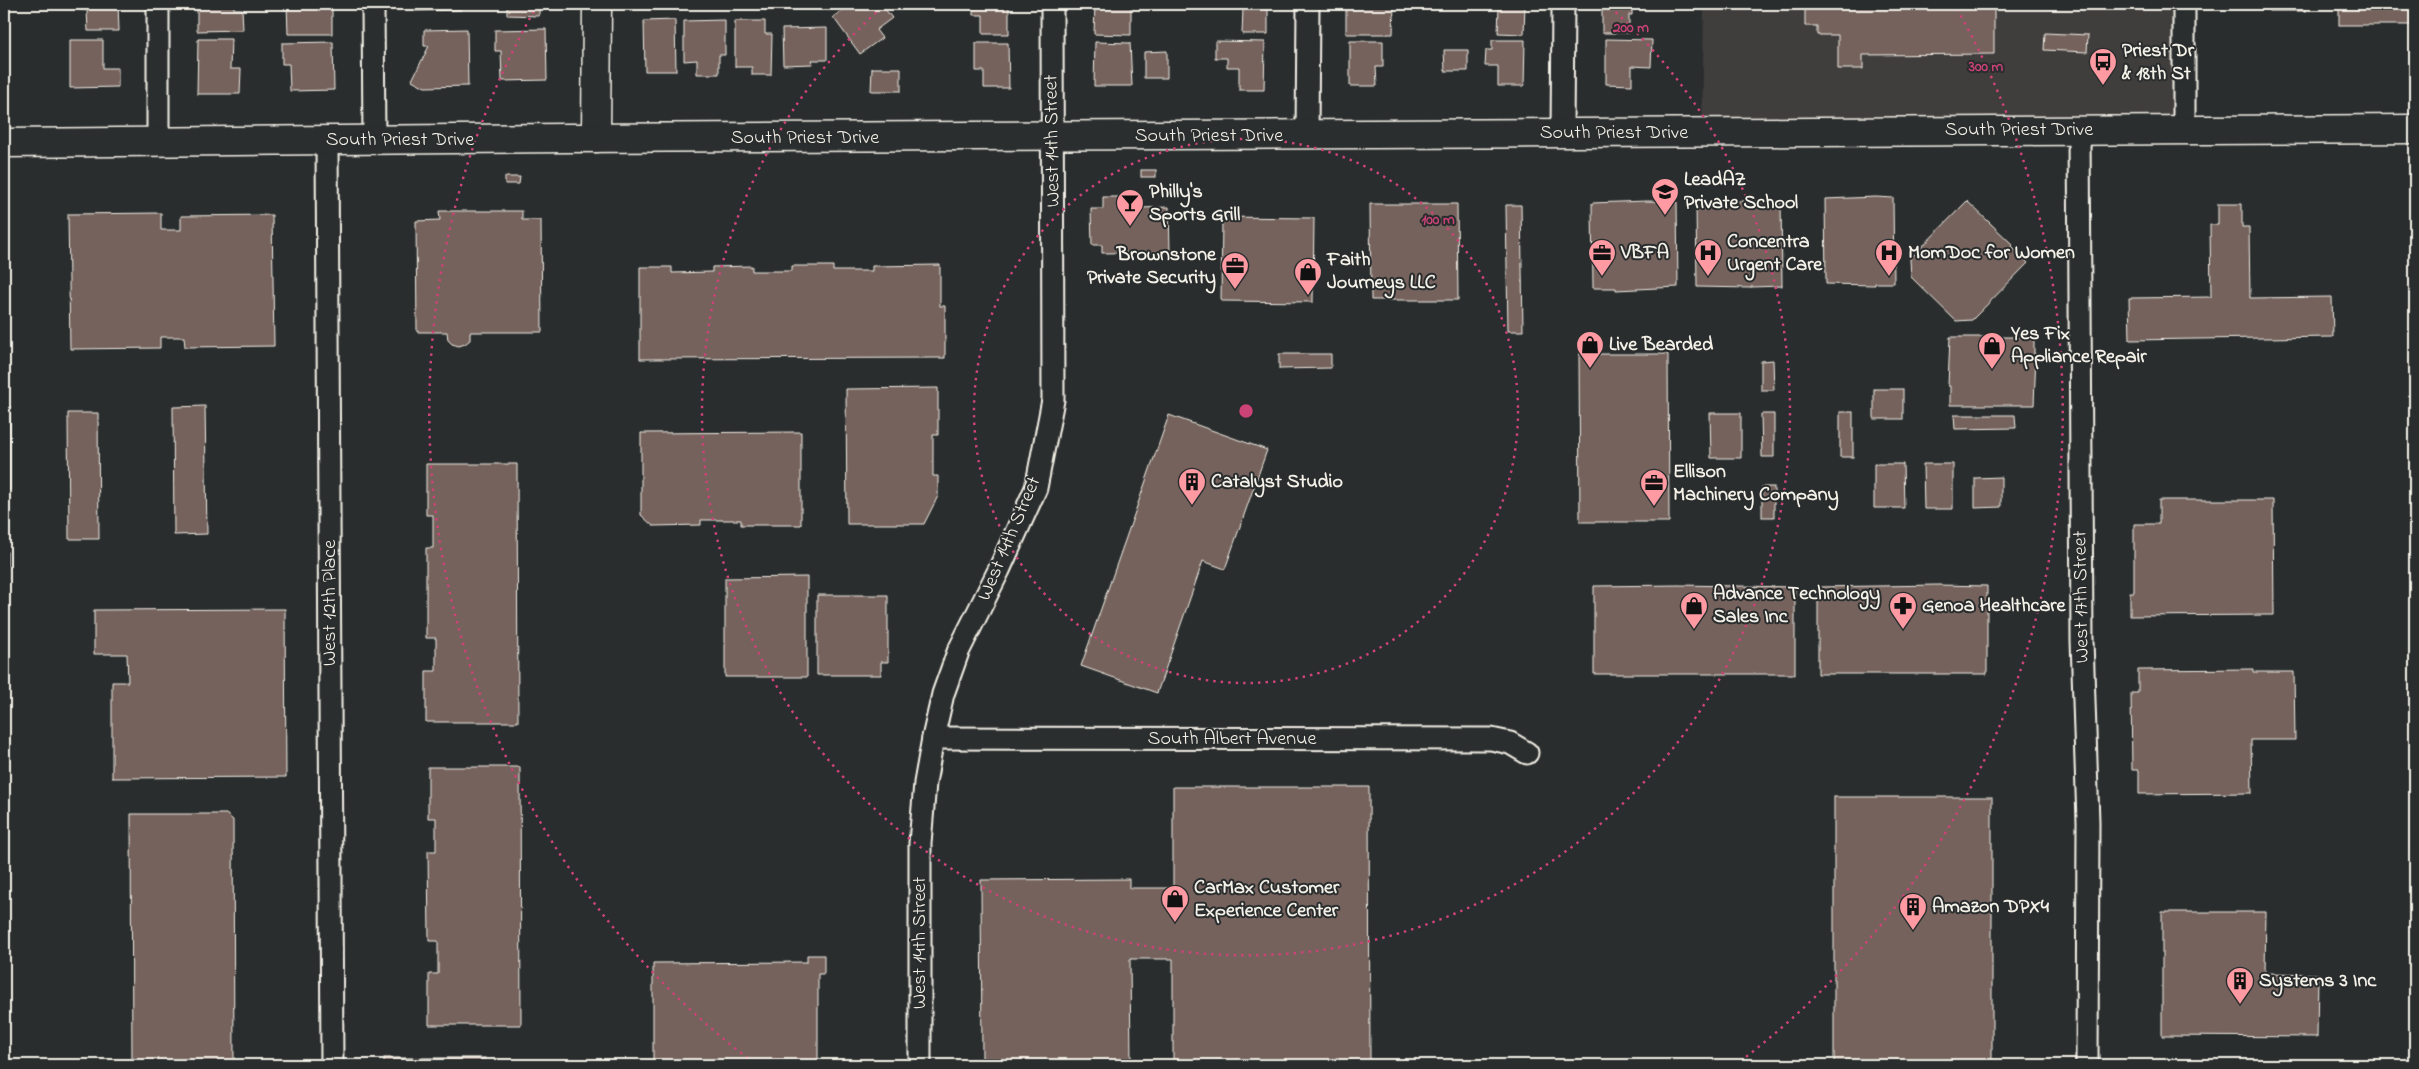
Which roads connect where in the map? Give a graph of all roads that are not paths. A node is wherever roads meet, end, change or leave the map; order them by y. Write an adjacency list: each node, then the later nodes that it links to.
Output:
1 (158, 4): 17 (street)
2 (374, 4): 16 (street)
3 (597, 4): 14 (main road)
4 (1052, 4): 13 (street, West 14th Street)
5 (1308, 4): 12 (street)
6 (1563, 4): 11 (street)
7 (2184, 4): 9 (street)
8 (2079, 130): 9 (main road, South Priest Drive); 11 (main road, South Priest Drive); 23 (street, West 17th Street)
9 (2184, 130): 10 (main road, South Priest Drive)
10 (2415, 130)
11 (1562, 134): 12 (main road, South Priest Drive)
12 (1307, 136): 13 (main road, South Priest Drive)
13 (1052, 137): 14 (main road, South Priest Drive); 19 (street, West 14th Street)
14 (596, 138): 16 (main road, South Priest Drive)
15 (327, 141): 16 (main road, South Priest Drive); 17 (main road, South Priest Drive); 21 (street, West 12th Place)
16 (374, 141)
17 (158, 142): 18 (main road, South Priest Drive)
18 (4, 144)
19 (933, 738): 20 (street, South Albert Avenue); 22 (street, West 14th Street)
20 (1527, 753)
21 (332, 1065)
22 (920, 1065)
23 (2087, 1065)

